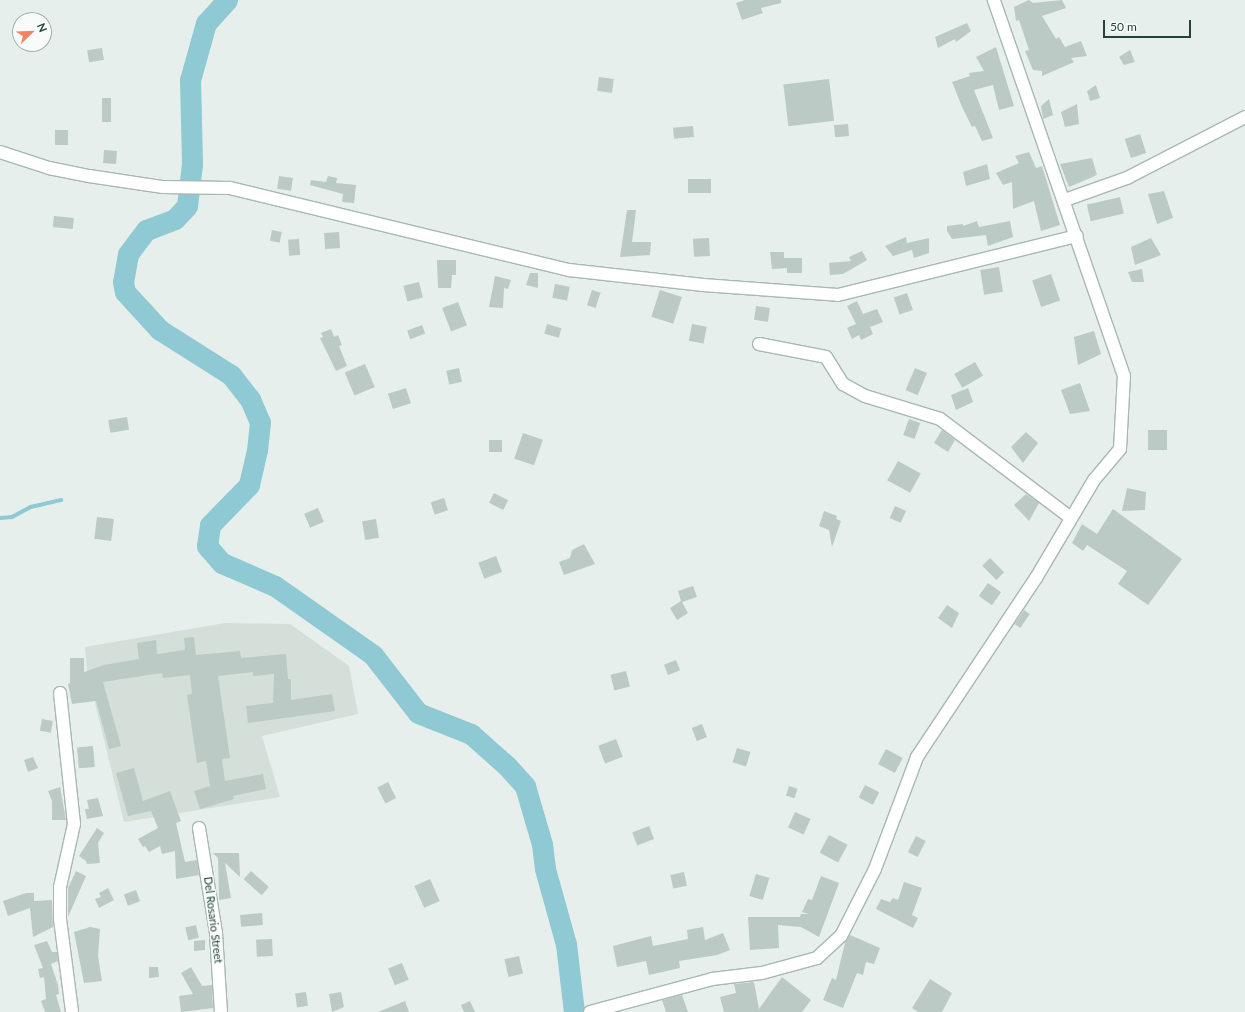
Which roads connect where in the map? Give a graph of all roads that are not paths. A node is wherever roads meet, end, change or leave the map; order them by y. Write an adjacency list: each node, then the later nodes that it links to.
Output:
1 (994, 0): 4 (street)
2 (1245, 117): 4 (street)
3 (0, 152): 5 (street)
4 (1064, 200): 5 (street)
5 (1077, 236): 7 (street)
6 (759, 344): 7 (street)
7 (1071, 518): 10 (street)
8 (60, 693): 11 (street)
9 (199, 828): 12 (street, Del Rosario Street)
10 (594, 1011)
11 (72, 1012)
12 (221, 1012)

